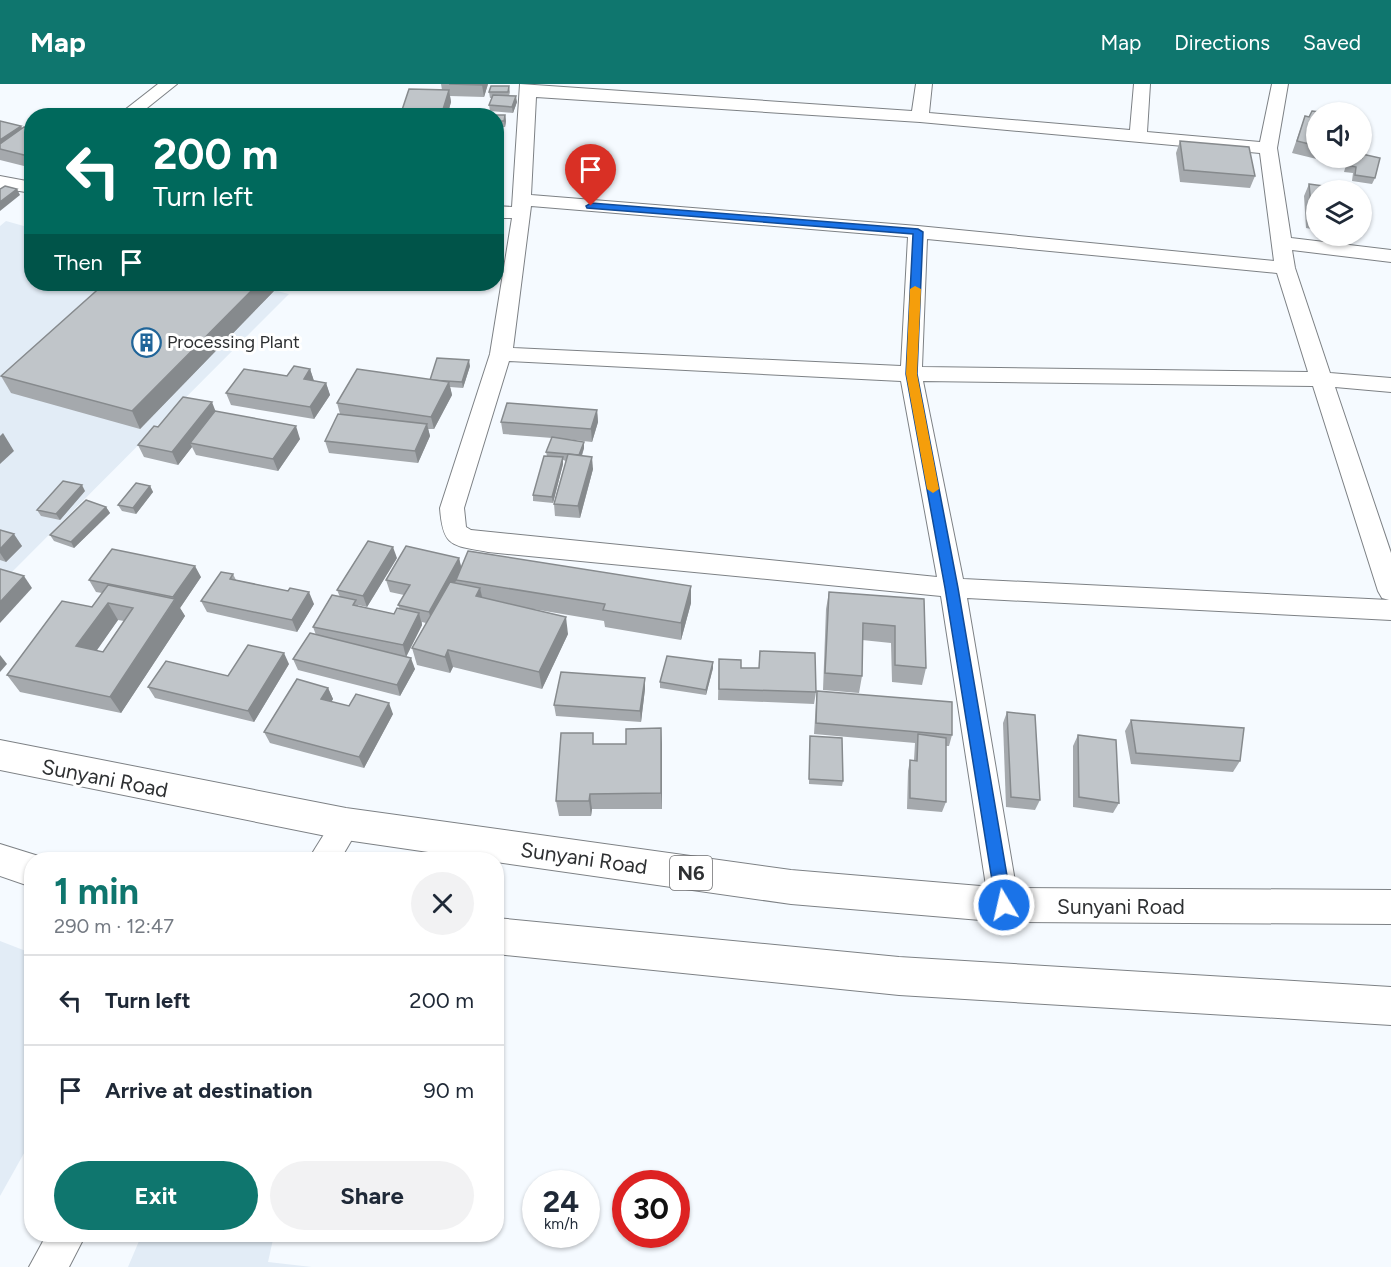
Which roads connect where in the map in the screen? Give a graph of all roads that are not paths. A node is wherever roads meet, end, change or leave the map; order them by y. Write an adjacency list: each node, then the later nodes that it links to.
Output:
1 (169, 84): 6 (street)
2 (924, 84): 7 (street)
3 (1142, 84): 8 (street)
4 (1280, 84): 9 (street)
5 (528, 88): 7 (street); 12 (street)
6 (136, 108)
7 (920, 117): 8 (street)
8 (1138, 137): 9 (street)
9 (1268, 148): 15 (street)
10 (0, 182): 11 (street)
11 (24, 186)
12 (521, 207): 13 (street); 14 (street); 18 (street)
13 (504, 210)
14 (918, 232): 17 (street); 19 (street)
15 (1281, 243): 16 (street); 17 (street)
16 (1391, 256)
17 (1285, 268): 20 (street)
18 (501, 354): 19 (street); 22 (street)
19 (911, 374): 20 (street); 22 (street)
20 (1320, 379): 21 (street); 23 (street)
21 (1391, 385)
22 (952, 588): 24 (street); 30 (street)
23 (1391, 591)
24 (1391, 610)
25 (0, 755): 26 (main road, Sunyani Road / N6)
26 (345, 824): 27 (street); 30 (main road, Sunyani Road / N6)
27 (328, 852)
28 (0, 860): 29 (main road)
29 (24, 868)
30 (1004, 905): 31 (main road, Sunyani Road / N6)
31 (1391, 908)
32 (504, 937): 33 (main road)
33 (1391, 1006)
34 (63, 1242): 35 (street)
35 (48, 1267)

